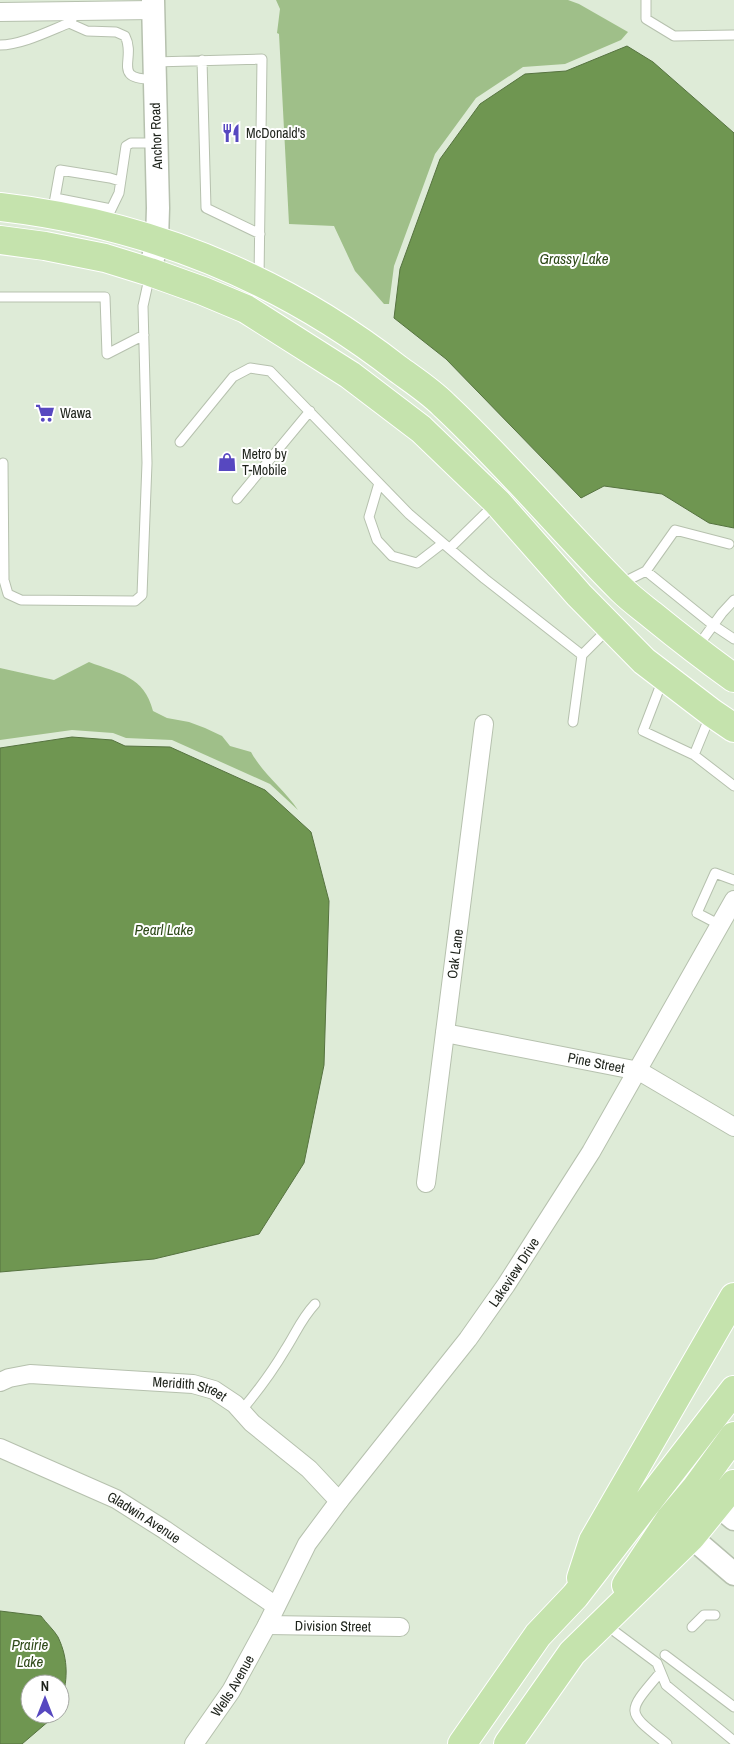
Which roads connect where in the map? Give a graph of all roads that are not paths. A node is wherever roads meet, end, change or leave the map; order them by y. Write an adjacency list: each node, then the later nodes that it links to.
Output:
1 (646, 0): 5 (lane)
2 (153, 5): 4 (street); 8 (street, Anchor Road)
3 (0, 12): 4 (street)
4 (74, 17): 6 (lane); 8 (lane)
5 (734, 35)
6 (0, 45)
7 (202, 60): 8 (lane); 14 (lane); 14 (lane)
8 (154, 70): 9 (street, Anchor Road)
9 (156, 143): 10 (lane); 16 (street, Anchor Road)
10 (120, 181): 11 (lane); 13 (lane)
11 (53, 206): 12 (main road); 13 (main road); 13 (lane)
12 (0, 207)
13 (107, 217): 16 (main road)
14 (260, 234): 18 (lane)
15 (0, 240): 17 (main road)
16 (157, 240): 17 (street, Anchor Road); 18 (main road)
17 (150, 272): 20 (lane); 27 (main road)
18 (259, 281): 24 (main road)
19 (0, 297): 20 (lane)
20 (144, 335): 23 (lane)
21 (310, 411): 22 (lane); 25 (lane); 26 (lane)
22 (180, 442)
23 (3, 464)
24 (518, 480): 27 (street); 31 (main road)
25 (379, 482): 29 (lane); 29 (lane)
26 (237, 498)
27 (497, 502): 29 (lane); 34 (main road)
28 (729, 544): 30 (lane)
29 (446, 546): 37 (lane)
30 (646, 571): 31 (lane); 33 (lane)
31 (617, 585): 36 (main road)
32 (734, 600): 33 (lane)
33 (714, 625): 35 (lane); 36 (lane)
34 (610, 627): 37 (lane); 38 (main road)
35 (734, 639)
36 (694, 650): 39 (main road)
37 (582, 655): 41 (lane)
38 (664, 676): 40 (main road); 44 (lane)
39 (734, 678)
40 (712, 713): 43 (main road); 44 (lane)
41 (573, 722)
42 (484, 724): 49 (street, Oak Lane)
43 (734, 728)
44 (694, 755): 45 (lane)
45 (734, 786)
46 (734, 880): 48 (lane)
47 (734, 900): 48 (street, Lakeview Drive)
48 (720, 925): 50 (street, Lakeview Drive)
49 (445, 1033): 50 (street, Pine Street); 52 (street, Oak Lane)
50 (638, 1071): 51 (street, Pine Street); 61 (street, Lakeview Drive)
51 (734, 1127)
52 (426, 1183)
53 (734, 1297): 65 (main road)
54 (315, 1304): 57 (lane)
55 (0, 1382): 57 (street, Meridith Street)
56 (734, 1390): 65 (main road)
57 (241, 1411): 61 (street, Meridith Street)
58 (734, 1436): 71 (main road)
59 (0, 1448): 66 (street, Gladwin Avenue)
60 (734, 1484): 62 (main road)
61 (339, 1501): 66 (street, Lakeview Drive)
62 (726, 1512): 63 (main road)
63 (690, 1537): 64 (street); 71 (main road)
64 (734, 1574)
65 (575, 1596): 77 (main road)
66 (276, 1606): 68 (street, Lakeview Drive)
67 (715, 1615): 70 (lane)
68 (267, 1624): 69 (street, Division Street); 76 (street, Wells Avenue)
69 (400, 1627)
70 (692, 1627)
71 (598, 1630): 72 (lane); 78 (main road)
72 (657, 1663): 73 (lane); 74 (lane)
73 (660, 1673): 75 (lane); 79 (lane)
74 (734, 1707)
75 (734, 1741)
76 (194, 1744)
77 (462, 1744)
78 (508, 1744)
79 (667, 1744)

